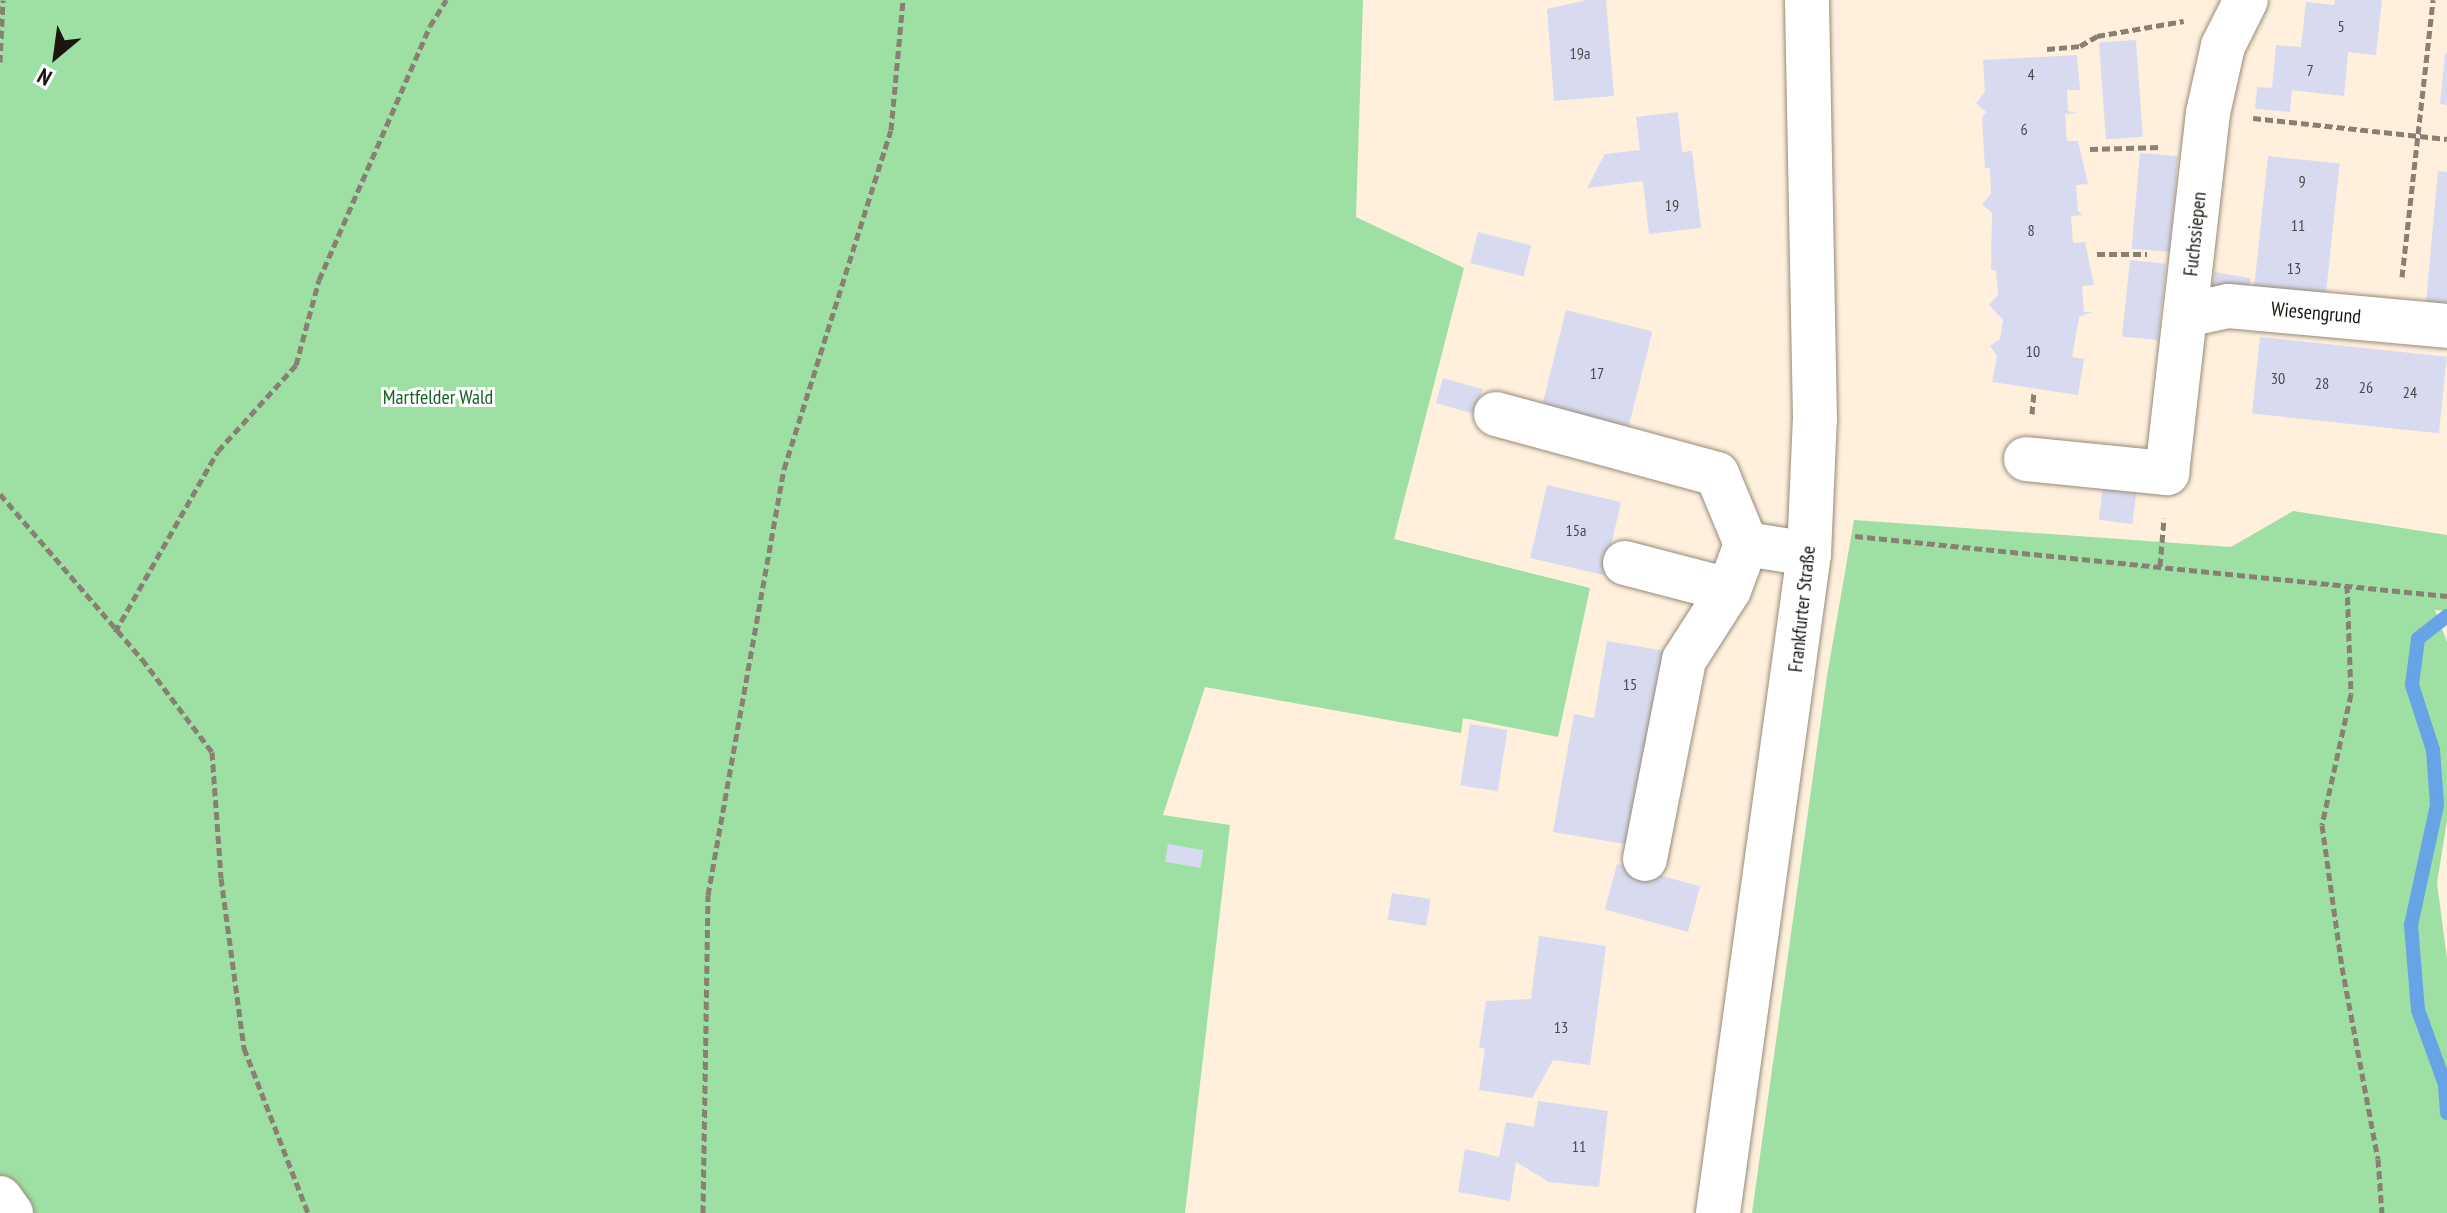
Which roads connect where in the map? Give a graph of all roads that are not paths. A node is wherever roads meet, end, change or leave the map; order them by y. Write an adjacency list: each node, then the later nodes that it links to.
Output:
1 (1807, 0): 7 (main road, Frankfurter Straße)
2 (2246, 0): 3 (main road, Fuchssiepen)
3 (2186, 315): 4 (main road, Wiesengrund); 6 (main road, Fuchssiepen)
4 (2447, 326)
5 (1496, 414): 8 (main road)
6 (2026, 459)
7 (1810, 543): 8 (main road); 14 (main road, Frankfurter Straße)
8 (1746, 544): 10 (main road)
9 (1625, 563): 10 (main road)
10 (1729, 590): 11 (main road)
11 (1645, 859)
12 (0, 1198): 13 (main road)
13 (11, 1213)
14 (1718, 1213)

